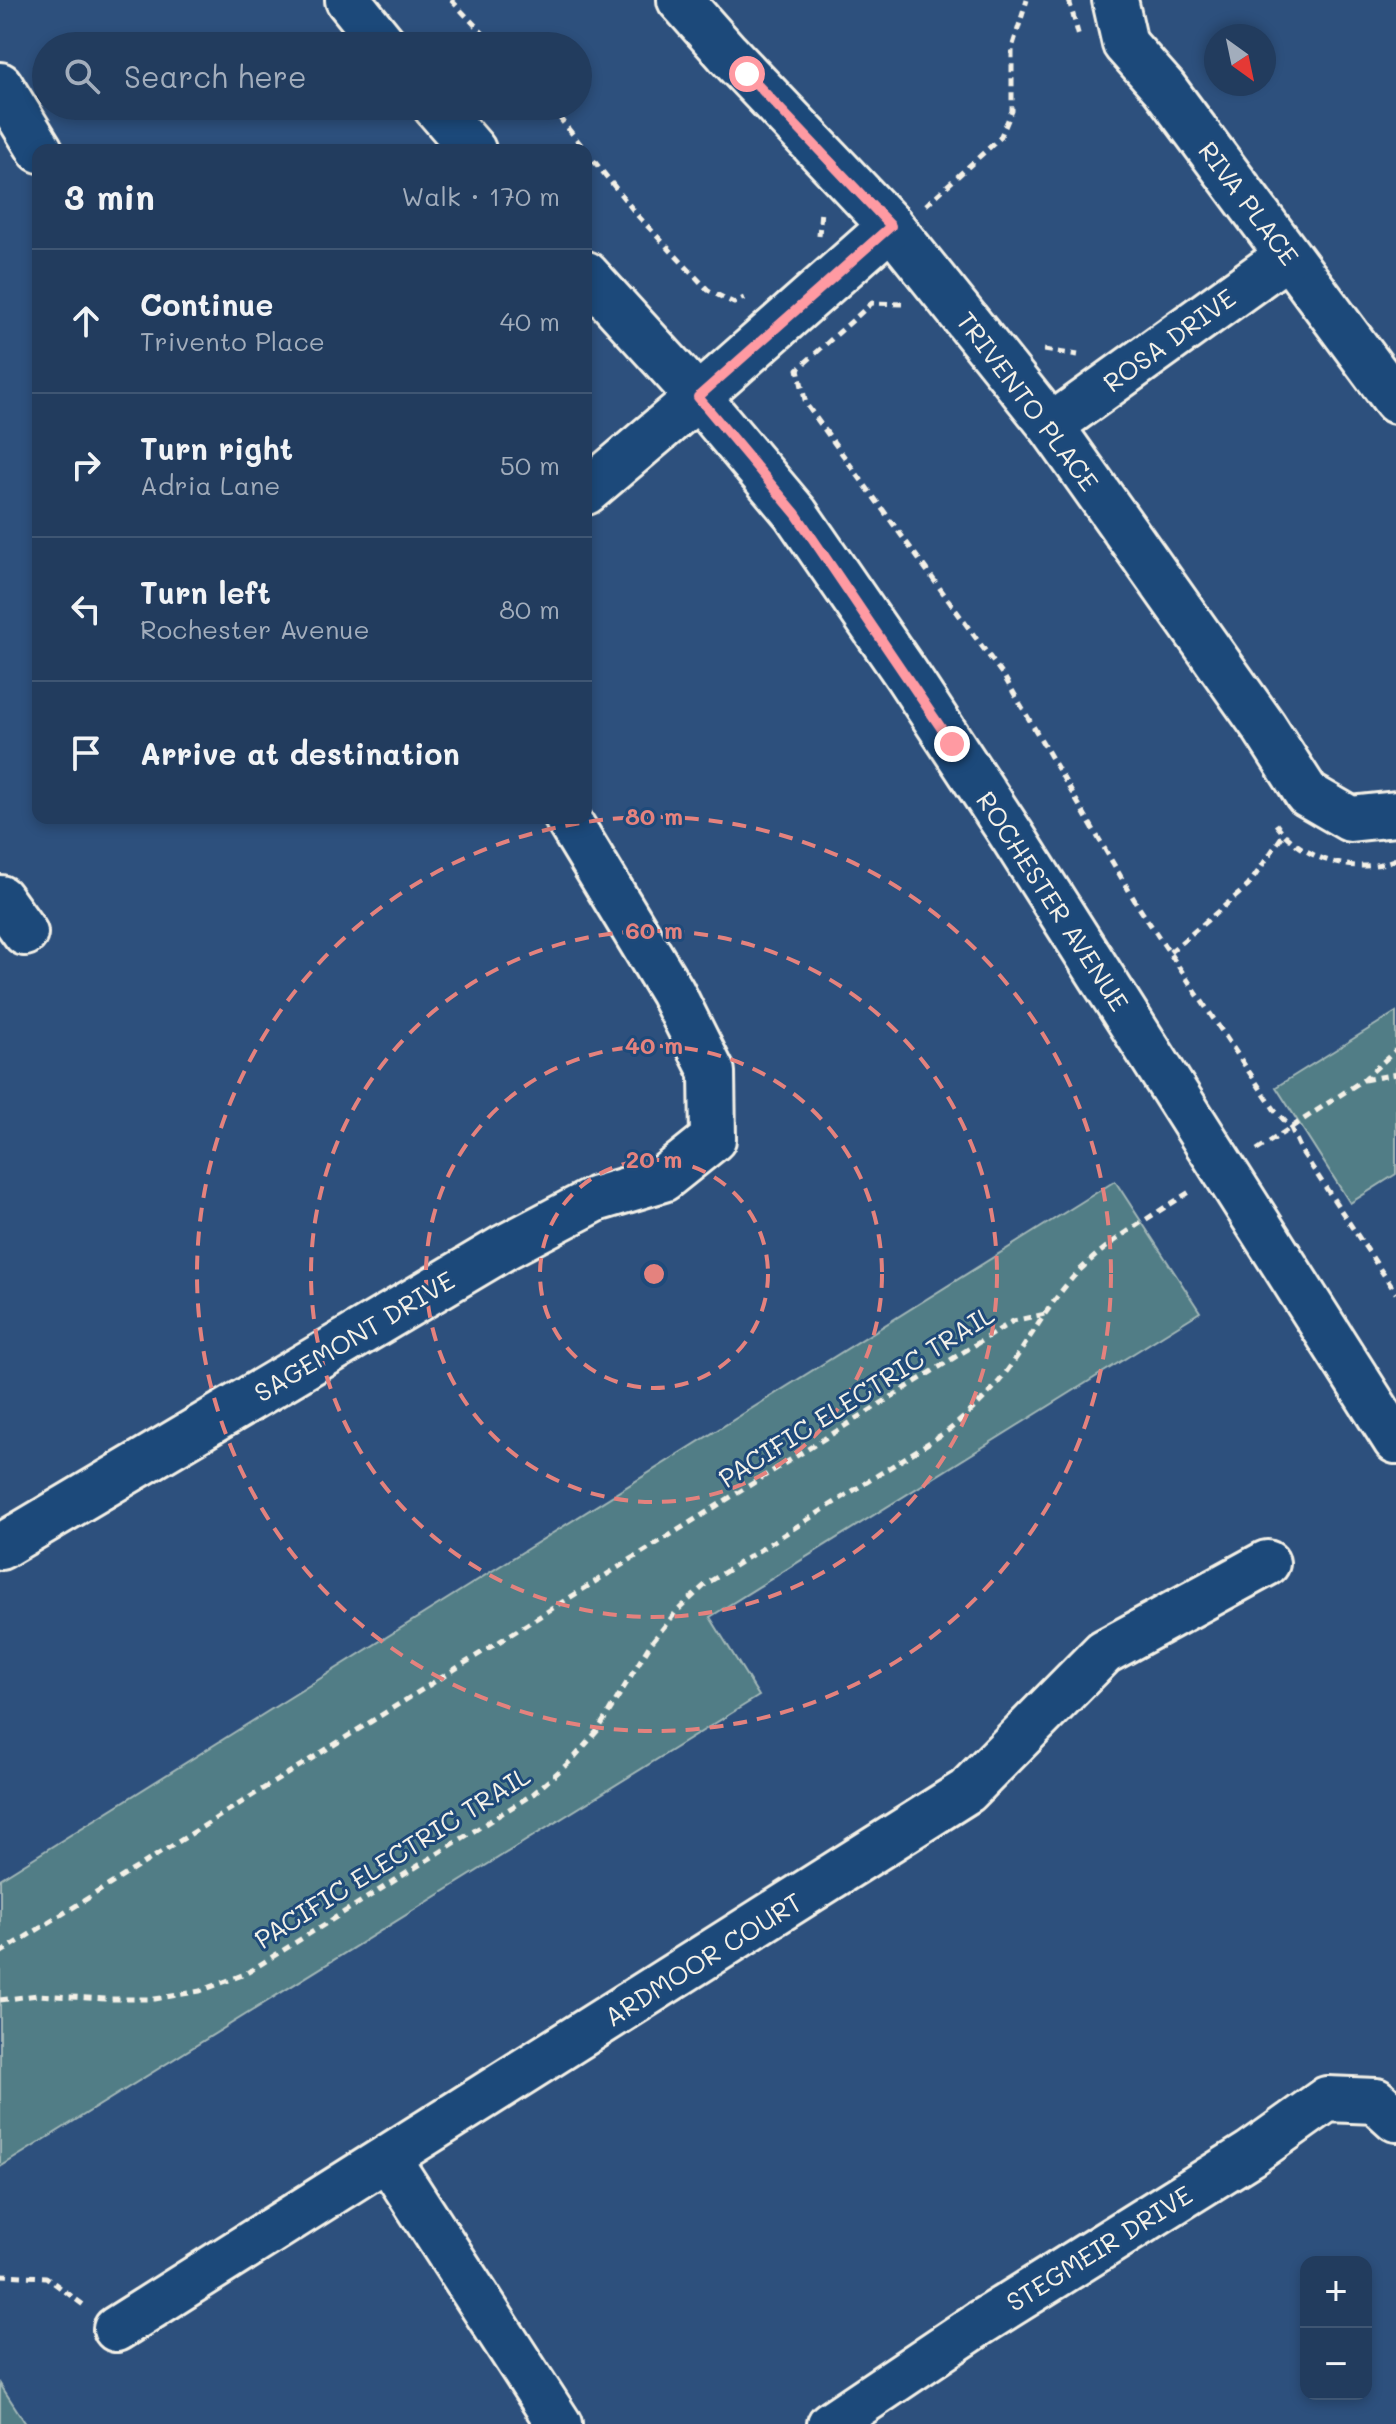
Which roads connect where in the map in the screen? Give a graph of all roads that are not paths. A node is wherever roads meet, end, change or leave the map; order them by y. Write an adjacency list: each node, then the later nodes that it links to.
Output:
1 (348, 0): 4 (street)
2 (680, 0): 9 (street, TRIVENTO PLACE)
3 (1115, 0): 10 (street, RIVA PLACE)
4 (374, 32)
5 (0, 85): 7 (street)
6 (447, 120): 8 (street)
7 (36, 144)
8 (468, 144)
9 (916, 216): 12 (street); 14 (street, TRIVENTO PLACE)
10 (1287, 256): 13 (street, RIVA PLACE); 14 (street, ROSA DRIVE)
11 (592, 281): 12 (street, ROCHESTER AVENUE)
12 (698, 397): 15 (street); 20 (street, ROCHESTER AVENUE)
13 (1396, 401)
14 (1051, 426): 16 (street, TRIVENTO PLACE)
15 (592, 487)
16 (1396, 814)
17 (571, 824): 21 (street, SAGEMONT DRIVE)
18 (0, 898): 19 (street)
19 (25, 933)
20 (1396, 1441)
21 (0, 1547)
22 (1267, 1563): 24 (street, ARDMOOR COURT)
23 (1386, 2110): 27 (street, STEGMEIR DRIVE)
24 (388, 2159): 25 (street, ARDMOOR COURT); 26 (street)
25 (116, 2329)
26 (559, 2424)
27 (830, 2424)

